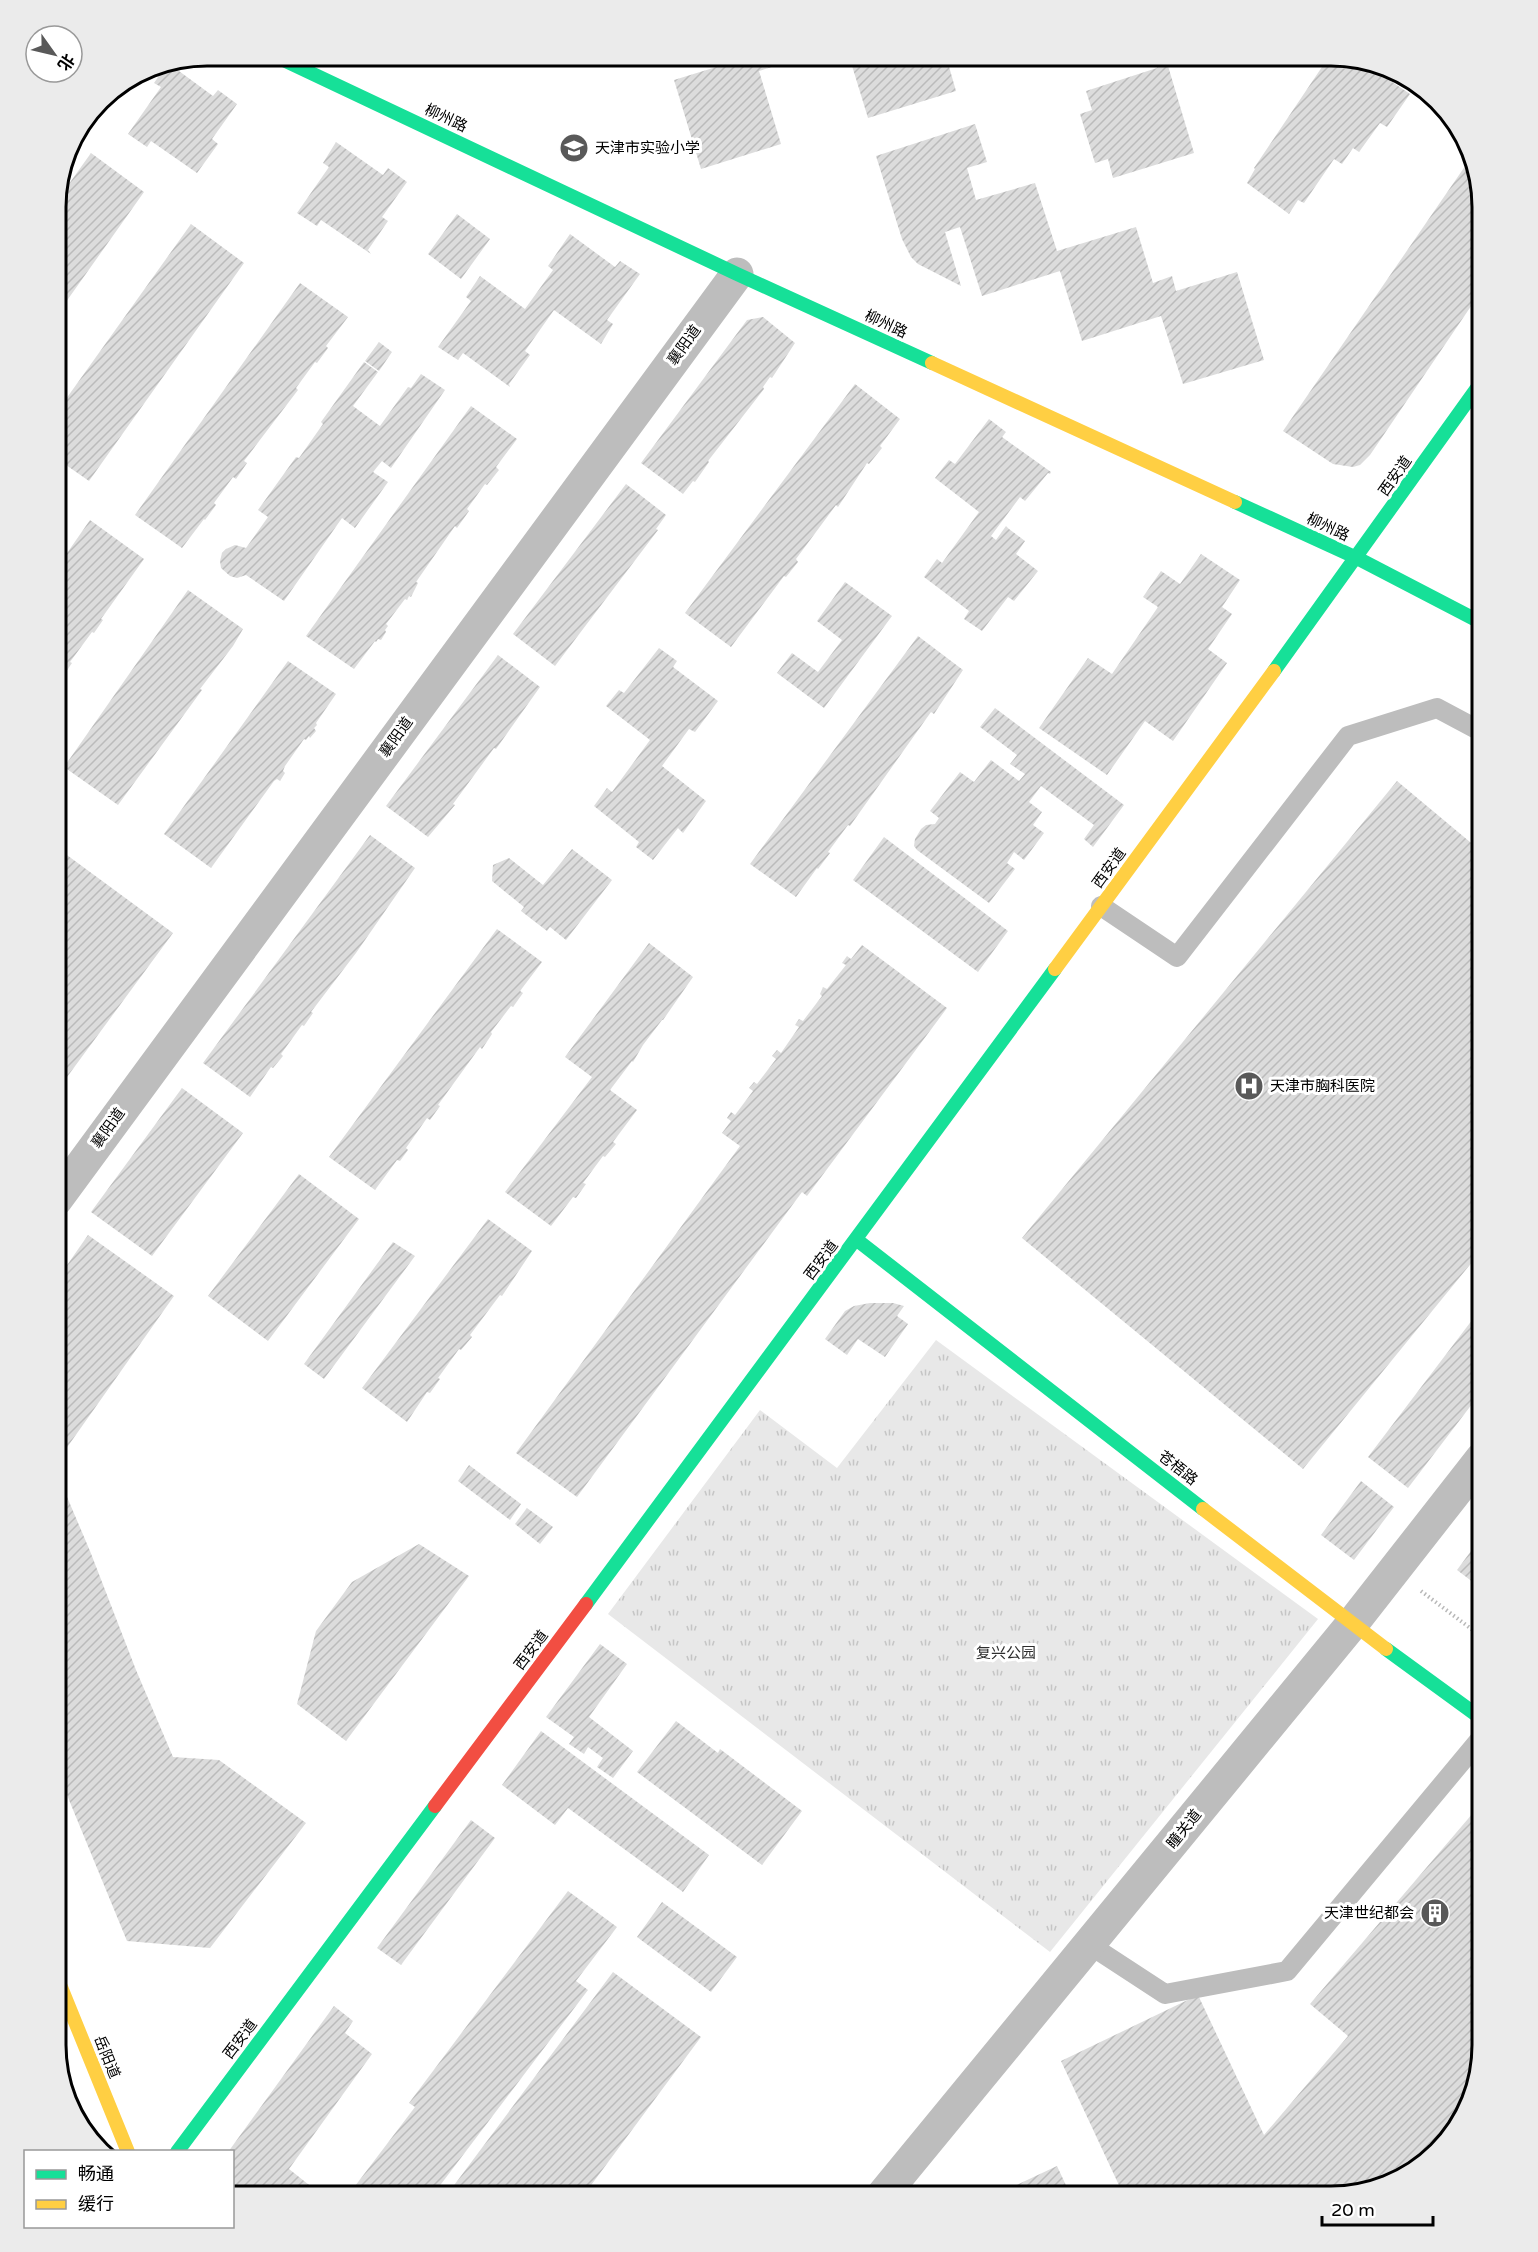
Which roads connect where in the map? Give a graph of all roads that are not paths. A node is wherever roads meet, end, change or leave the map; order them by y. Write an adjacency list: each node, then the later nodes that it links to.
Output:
1 (297, 66): 2 (street, 柳州路)
2 (737, 273): 4 (street, 柳州路); 8 (street, 襄阳道)
3 (1472, 395): 4 (street, 西安道)
4 (1357, 558): 5 (street, 柳州路); 7 (street, 西安道)
5 (1472, 618)
6 (1472, 727): 7 (lane)
7 (1101, 906): 9 (street, 西安道)
8 (66, 1186)
9 (857, 1240): 11 (street, 苍梧路); 17 (street, 西安道)
10 (1472, 1471): 11 (street, 瞳关道)
11 (1352, 1624): 12 (street, 苍梧路); 14 (street, 瞳关道)
12 (1472, 1712)
13 (1472, 1749): 14 (lane)
14 (1090, 1945): 18 (street, 瞳关道)
15 (66, 1999): 16 (street, 岳阳道)
16 (128, 2150)
17 (178, 2150)
18 (890, 2186)

